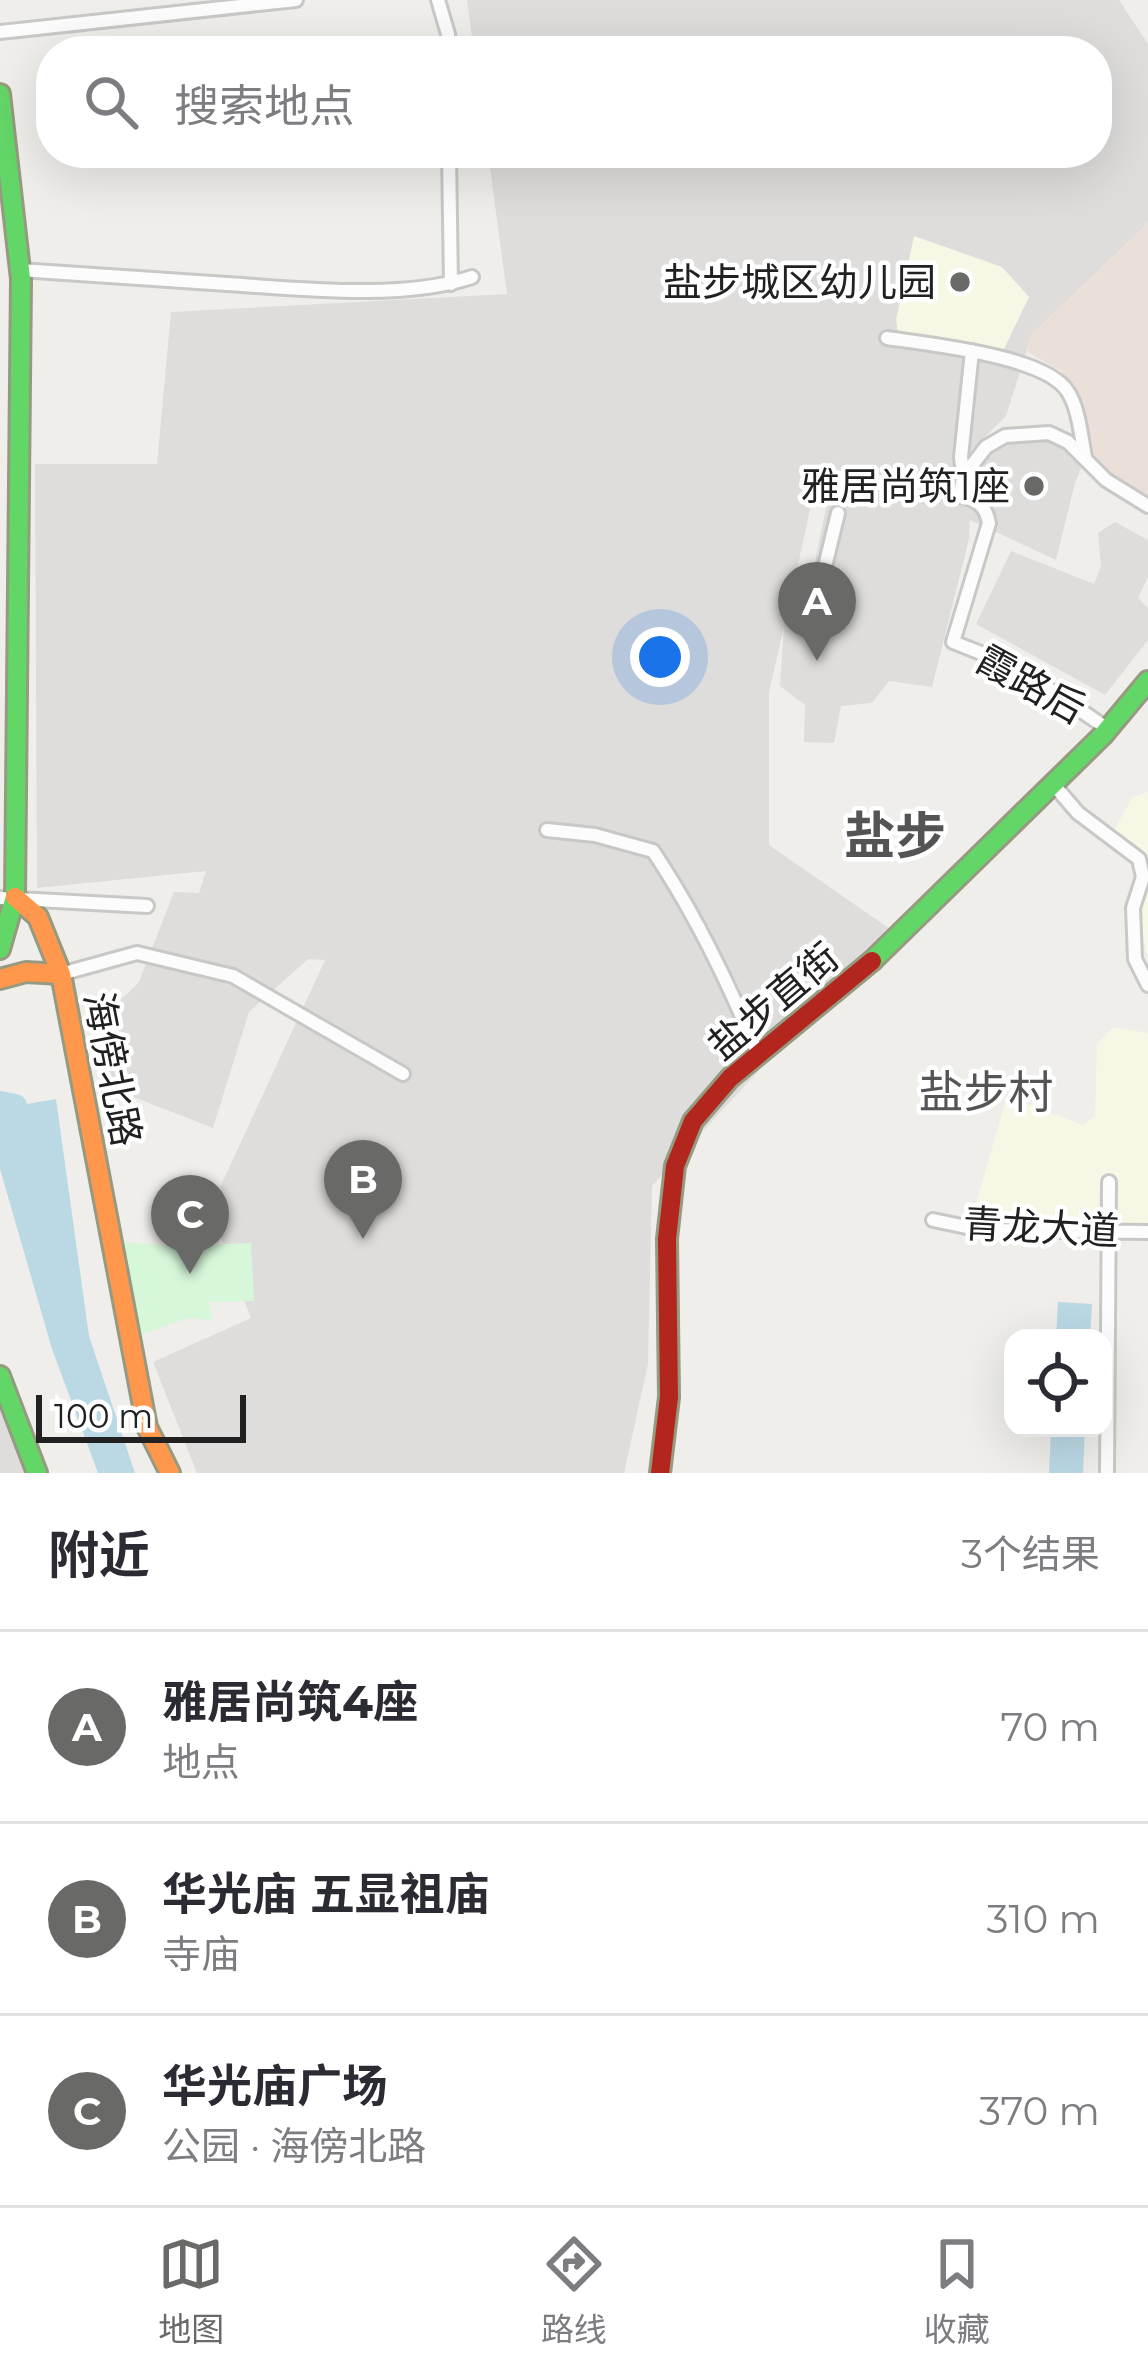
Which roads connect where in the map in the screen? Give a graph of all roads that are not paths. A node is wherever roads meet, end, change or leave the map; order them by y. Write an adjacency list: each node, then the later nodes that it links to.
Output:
1 (296, 0): 3 (street)
2 (438, 0): 4 (street)
3 (0, 32)
4 (448, 36)
5 (0, 94): 8 (street)
6 (449, 168): 10 (street)
7 (0, 265): 8 (street)
8 (20, 270): 10 (street); 13 (street)
9 (472, 277): 10 (street)
10 (451, 284)
11 (887, 338): 12 (street)
12 (972, 351): 14 (street); 15 (street)
13 (9, 449): 20 (street)
14 (1085, 458): 15 (street); 16 (street)
15 (963, 477): 24 (street, 霞路后)
16 (1148, 506)
17 (838, 513): 18 (street)
18 (828, 560): 19 (street); 21 (street)
19 (819, 591)
20 (9, 606): 23 (street)
21 (819, 616)
22 (1148, 681): 24 (street, 盐步直街)
23 (8, 685): 27 (street)
24 (1108, 729): 25 (street, 盐步直街)
25 (1053, 784): 32 (street); 33 (street, 盐步直街)
26 (547, 830): 33 (street)
27 (8, 897): 28 (street); 29 (street); 30 (street, 海傍北路)
28 (147, 905)
29 (0, 949)
30 (61, 974): 31 (street); 34 (street); 41 (street, 海傍北路)
31 (0, 980)
32 (1148, 985)
33 (759, 1057): 42 (street, 盐步直街)
34 (404, 1074)
35 (1109, 1182): 37 (street)
36 (933, 1220): 37 (street, 青龙大道)
37 (1108, 1232): 38 (street, 青龙大道); 43 (street)
38 (1148, 1232)
39 (0, 1376): 40 (street)
40 (37, 1473)
41 (170, 1473)
42 (660, 1473)
43 (1107, 1473)

